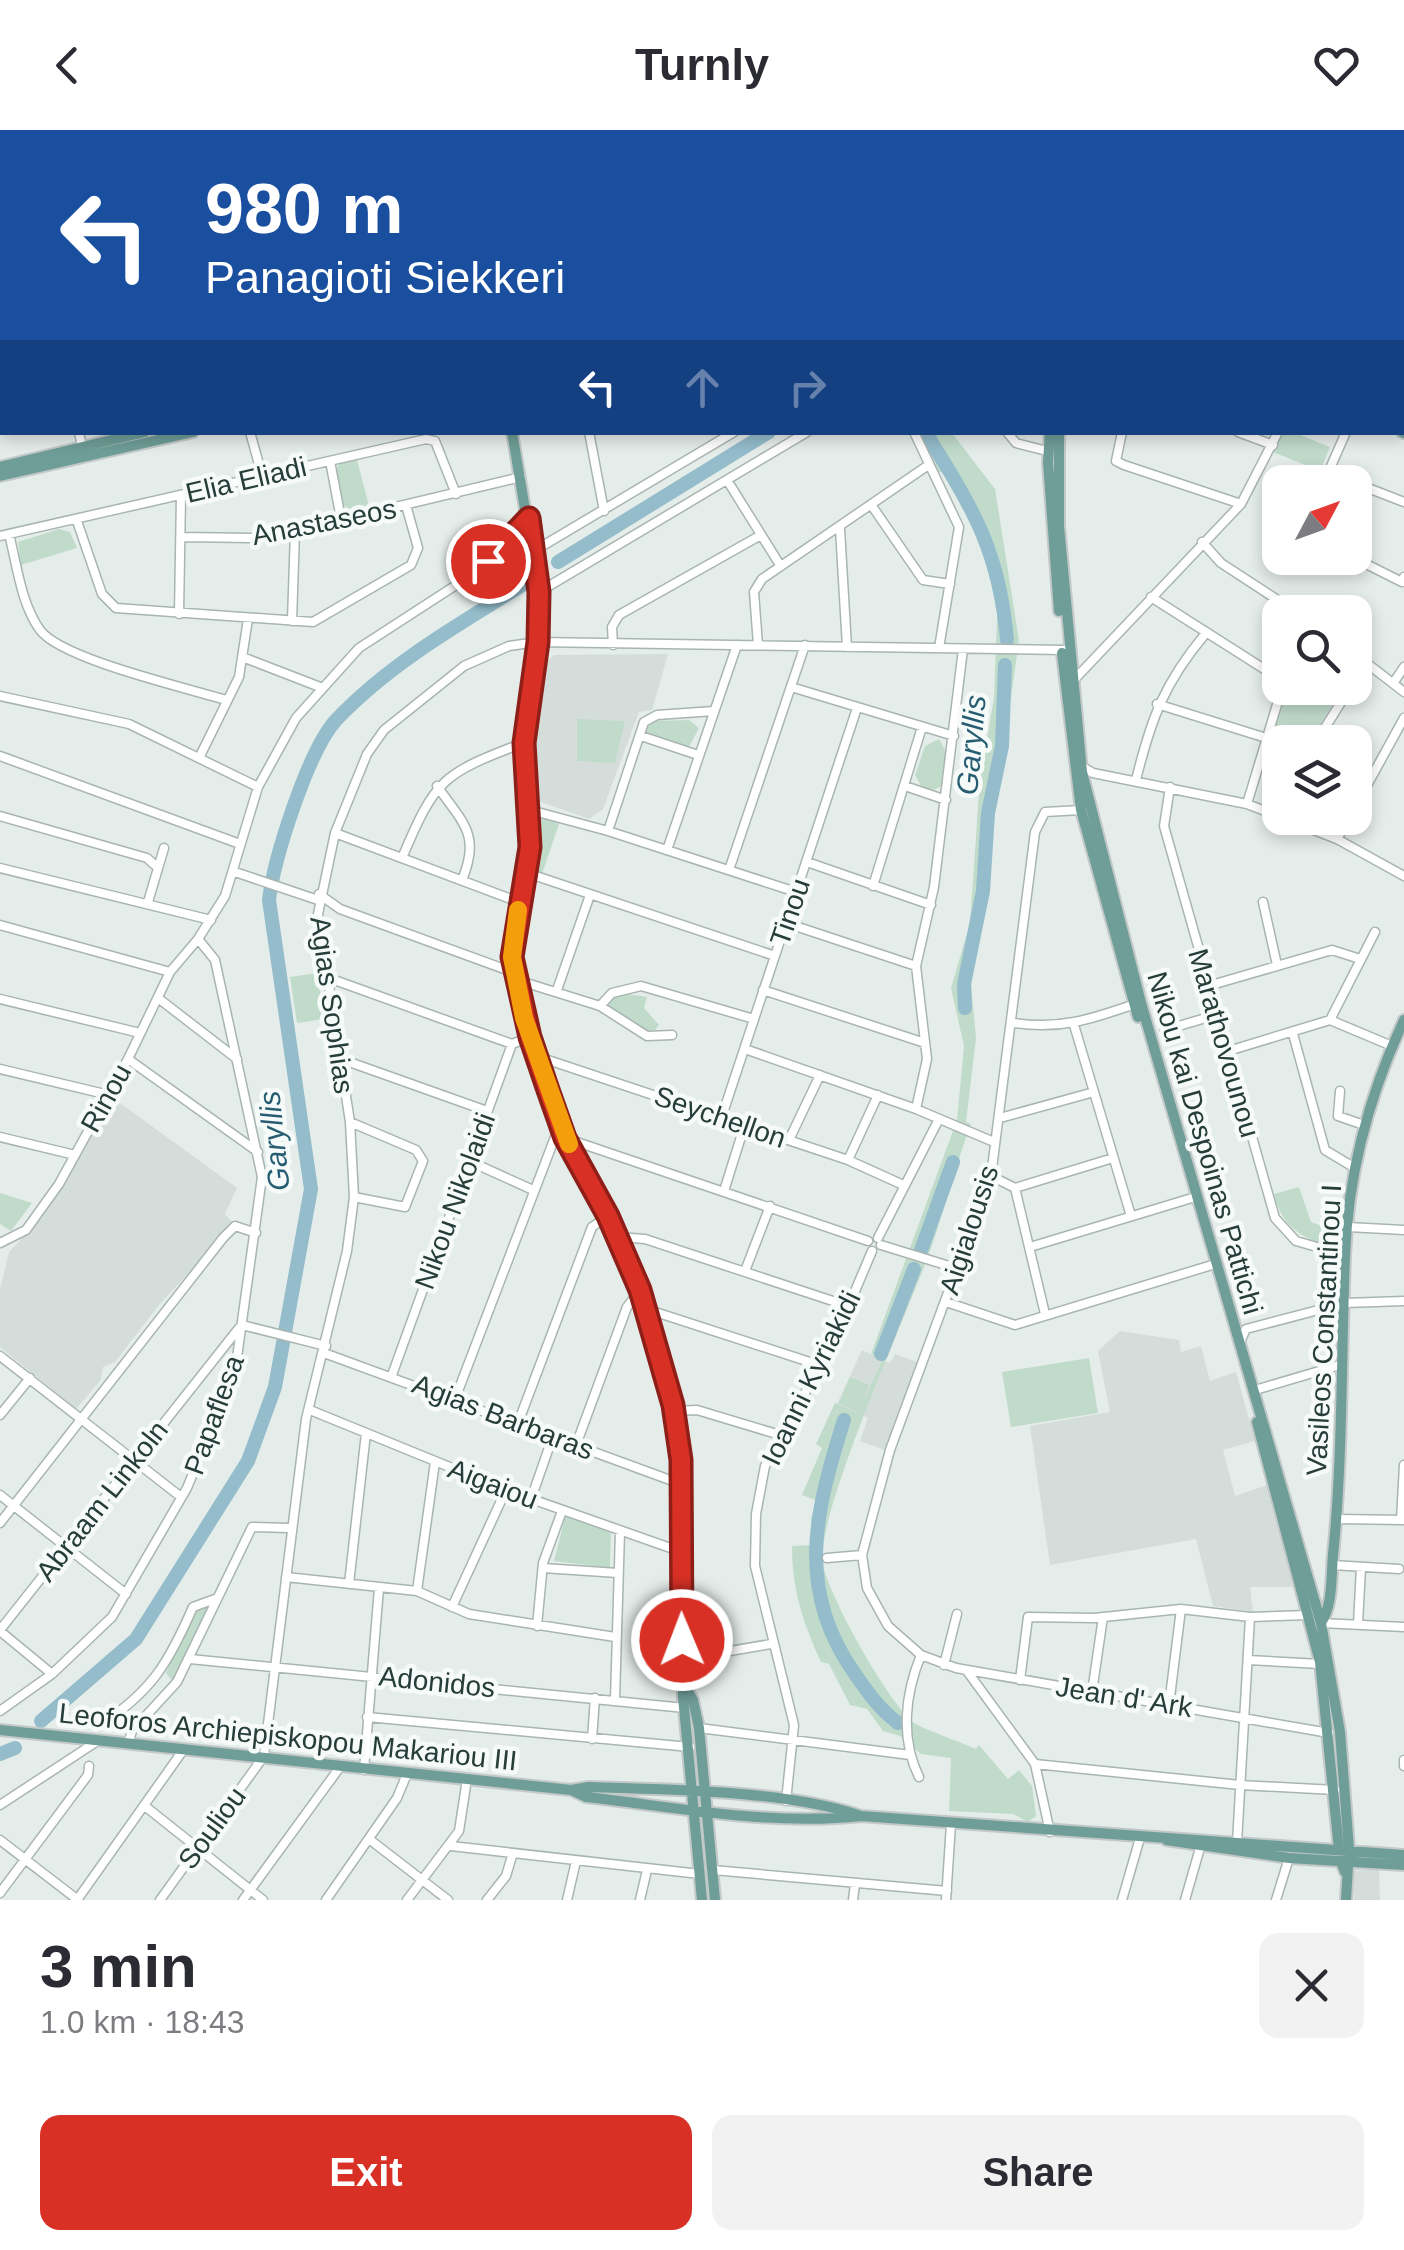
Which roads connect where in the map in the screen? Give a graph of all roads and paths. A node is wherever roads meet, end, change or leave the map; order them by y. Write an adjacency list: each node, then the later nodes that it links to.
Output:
1 (80, 435): 18 (street)
2 (132, 435): 18 (main road)
3 (181, 435): 25 (main road)
4 (252, 435): 24 (street)
5 (513, 435): 26 (main road)
6 (590, 435): 35 (street)
7 (729, 435): 35 (street)
8 (802, 435): 27 (street)
9 (915, 435): 22 (street)
10 (1009, 435): 19 (street)
11 (1050, 435): 19 (main road, Nikou kai Despoinas Pattichi)
12 (1059, 435): 65 (main road, Nikou kai Despoinas Pattichi)
13 (1121, 435): 32 (street)
14 (1246, 435): 17 (street)
15 (1277, 435): 17 (street)
16 (1345, 435): 21 (street)
17 (1273, 445): 32 (street)
18 (82, 447): 23 (main road)
19 (1048, 451): 65 (main road, Nikou kai Despoinas Pattichi)
20 (330, 462): 24 (street, Elia Eliadi); 29 (street, Elia Eliadi); 37 (street)
21 (1332, 465)
22 (927, 466): 34 (street); 49 (street)
23 (0, 467)
24 (262, 475): 30 (street, Elia Eliadi)
25 (0, 476)
26 (521, 477): 29 (street, Anastaseos); 36 (main road)
27 (727, 480): 42 (street); 50 (street)
28 (1372, 490): 31 (street)
29 (456, 494): 33 (street, Anastaseos)
30 (181, 495): 38 (street, Elia Eliadi); 43 (street)
31 (1404, 502)
32 (1241, 504): 44 (street)
33 (406, 505): 37 (street, Anastaseos); 55 (street)
34 (872, 506): 39 (street); 49 (street)
35 (604, 511): 45 (street)
36 (529, 518): 45 (main road); 72 (street, Rinou)
37 (340, 519): 40 (street, Anastaseos)
38 (77, 521): 41 (street, Elia Eliadi); 53 (street)
39 (840, 529): 46 (street); 62 (street)
40 (295, 531): 43 (street, Anastaseos); 55 (street)
41 (5, 535): 76 (street)
42 (760, 535): 46 (street); 58 (street)
43 (183, 537): 53 (street)
44 (1202, 542): 51 (street); 52 (street)
45 (534, 552): 50 (main road)
46 (780, 565): 60 (street)
47 (1372, 566): 48 (street)
48 (1403, 580)
49 (950, 584): 63 (street)
50 (539, 592): 57 (main road)
51 (1270, 595)
52 (1151, 598): 56 (street); 70 (street)
53 (179, 614): 54 (street)
54 (248, 619): 55 (street); 66 (street)
55 (292, 621)
56 (1206, 634): 69 (street); 77 (street)
57 (538, 642): 58 (street, Agias Sophias); 85 (main road); 105 (street, Agias Sophias)
58 (613, 645): 59 (street, Agias Sophias)
59 (737, 645): 60 (street, Agias Sophias); 79 (street)
60 (758, 645): 61 (street, Agias Sophias)
61 (805, 645): 62 (street, Agias Sophias); 73 (street)
62 (846, 647): 63 (street, Agias Sophias)
63 (939, 648): 64 (street, Agias Sophias)
64 (963, 649): 65 (street, Agias Sophias); 83 (street)
65 (1065, 650): 70 (main road, Nikou kai Despoinas Pattichi); 90 (main road, Nikou kai Despoinas Pattichi)
66 (244, 658): 72 (street); 76 (street)
67 (1372, 666): 71 (street)
68 (1404, 666): 71 (street)
69 (1262, 669)
70 (1072, 682): 90 (main road, Nikou kai Despoinas Pattichi)
71 (1394, 682): 74 (street)
72 (320, 687): 96 (street, Rinou)
73 (791, 688): 78 (street); 115 (street)
74 (1404, 692)
75 (0, 696): 89 (street)
76 (226, 700): 89 (street)
77 (1157, 704): 84 (street); 93 (street)
78 (857, 708): 81 (street); 112 (street, Tinou)
79 (714, 711): 82 (street); 87 (street)
80 (1404, 718): 91 (street)
81 (922, 727): 83 (street); 95 (street)
82 (641, 736): 87 (street); 104 (street)
83 (954, 736): 99 (street)
84 (1262, 736)
85 (524, 743): 94 (street); 101 (main road)
86 (1262, 745): 100 (street)
87 (698, 755): 110 (street)
88 (0, 756): 108 (street)
89 (199, 758): 96 (street)
90 (1082, 772): 92 (street); 98 (main road, Nikou kai Despoinas Pattichi); 102 (main road, Nikou kai Despoinas Pattichi)
91 (1372, 776)
92 (1108, 777): 93 (street); 98 (street)
93 (1136, 780): 97 (street)
94 (438, 786): 111 (street); 119 (street)
95 (905, 786): 99 (street); 120 (street)
96 (258, 787): 108 (street, Rinou)
97 (1170, 787): 100 (street); 142 (street, Marathovounou)
98 (1086, 791): 147 (main road, Nikou kai Despoinas Pattichi)
99 (946, 800): 127 (street)
100 (1247, 804): 107 (street)
101 (530, 810): 104 (street); 117 (main road)
102 (1081, 810): 147 (main road, Nikou kai Despoinas Pattichi); 153 (street, Aigialousis)
103 (0, 816): 113 (street)
104 (608, 830): 110 (street)
105 (335, 833): 111 (street); 123 (street, Agias Sophias)
106 (1340, 835): 107 (street)
107 (1337, 840): 118 (street)
108 (240, 844): 116 (street, Rinou)
109 (164, 848): 113 (street)
110 (667, 850): 115 (street)
111 (402, 858): 119 (street)
112 (807, 862): 120 (street); 121 (street, Tinou)
113 (157, 867): 124 (street)
114 (0, 868): 124 (street)
115 (729, 870): 121 (street)
116 (235, 872): 123 (street); 130 (street, Rinou)
117 (527, 873): 122 (street); 125 (main road)
118 (1404, 876)
119 (462, 880): 125 (street)
120 (873, 886): 127 (street)
121 (796, 892): 131 (street, Tinou)
122 (590, 894): 135 (street); 143 (street)
123 (318, 897): 128 (street); 129 (street, Agias Sophias)
124 (148, 902): 130 (street)
125 (519, 902): 141 (main road)
126 (1263, 902): 137 (street)
127 (931, 905): 138 (street)
128 (340, 909): 129 (street); 141 (street)
129 (318, 914): 140 (street, Agias Sophias)
130 (211, 920): 134 (street, Rinou)
131 (786, 923): 135 (street, Tinou); 138 (street)
132 (0, 926): 139 (street)
133 (1375, 932): 136 (street)
134 (198, 939): 139 (street, Rinou); 168 (street, Papaflesa)
135 (775, 956): 144 (street, Tinou)
136 (1360, 960): 137 (street); 151 (street)
137 (1278, 965): 142 (street)
138 (916, 966): 161 (street)
139 (170, 972): 145 (street, Rinou)
140 (326, 977): 160 (street); 166 (street, Agias Sophias)
141 (519, 978): 143 (street); 159 (main road)
142 (1208, 986): 149 (street, Marathovounou)
143 (558, 990): 148 (street)
144 (763, 990): 150 (street, Tinou); 161 (street)
145 (158, 998): 156 (street, Rinou); 168 (street)
146 (0, 999): 156 (street)
147 (1138, 1004): 154 (street); 200 (main road, Nikou kai Despoinas Pattichi); 223 (main road, Nikou kai Despoinas Pattichi)
148 (600, 1006): 150 (street); 158 (street)
149 (1216, 1015): 155 (street); 164 (street, Marathovounou)
150 (754, 1019): 163 (street, Tinou)
151 (1330, 1020): 157 (street); 162 (street)
152 (1404, 1020): 162 (main road, Vasileos Constantinou I)
153 (1014, 1023): 154 (street); 178 (street, Aigialousis)
154 (1074, 1025): 172 (street)
155 (1165, 1030)
156 (140, 1033): 167 (street, Rinou)
157 (1293, 1034): 164 (street); 193 (street)
158 (672, 1035)
159 (530, 1037): 160 (street); 165 (main road)
160 (512, 1044): 176 (street, Nikou Nikolaidi)
161 (926, 1044): 175 (street)
162 (1392, 1046): 183 (main road, Vasileos Constantinou I)
163 (745, 1049): 170 (street); 177 (street, Tinou)
164 (1226, 1052): 211 (street, Marathovounou)
165 (536, 1056): 177 (street, Seychellon); 181 (main road)
166 (338, 1058): 176 (street); 180 (street, Agias Sophias)
167 (128, 1059): 173 (street, Rinou); 188 (street)
168 (238, 1060): 188 (street, Papaflesa)
169 (0, 1069): 173 (street)
170 (820, 1075): 174 (street); 186 (street)
171 (1340, 1091): 183 (street)
172 (1094, 1092): 178 (street); 190 (street)
173 (109, 1095): 189 (street, Rinou)
174 (878, 1095): 175 (street); 191 (street)
175 (916, 1108): 179 (street)
176 (487, 1111): 192 (street, Nikou Nikolaidi)
177 (722, 1116): 182 (street, Seychellon)
178 (1000, 1118): 187 (street, Aigialousis)
179 (939, 1120): 187 (street); 195 (street, Ioanni Kyriakidi)
180 (350, 1122): 199 (street, Agias Sophias); 199 (street)
181 (560, 1124): 185 (main road); 197 (street)
182 (745, 1124): 186 (street, Seychellon); 198 (street)
183 (1364, 1125): 193 (main road, Vasileos Constantinou I)
184 (0, 1137): 189 (street)
185 (565, 1138): 198 (street); 202 (main road)
186 (789, 1140): 191 (street, Seychellon)
187 (994, 1142): 194 (street, Aigialousis)
188 (258, 1152): 206 (street, Papaflesa)
189 (74, 1154): 208 (street, Rinou)
190 (1112, 1158): 196 (street); 203 (street)
191 (848, 1160): 195 (street, Seychellon)
192 (469, 1161): 197 (street); 228 (street, Nikou Nikolaidi)
193 (1355, 1168): 204 (main road, Vasileos Constantinou I)
194 (991, 1176): 196 (street); 213 (street, Aigialousis)
195 (902, 1184): 209 (street, Ioanni Kyriakidi)
196 (1015, 1188): 210 (street)
197 (533, 1190): 231 (street)
198 (724, 1191): 201 (street)
199 (354, 1196): 224 (street, Agias Sophias)
200 (1192, 1198): 203 (street); 212 (main road, Nikou kai Despoinas Pattichi)
201 (770, 1206): 209 (street); 214 (street)
202 (608, 1216): 207 (main road); 236 (street)
203 (1131, 1216): 210 (street)
204 (1348, 1227): 205 (street); 211 (main road, Vasileos Constantinou I)
205 (1404, 1230)
206 (256, 1233): 222 (street, Papaflesa); 235 (street)
207 (618, 1238): 214 (street); 215 (main road)
208 (0, 1243)
209 (875, 1244): 213 (street); 219 (street, Ioanni Kyriakidi)
210 (1030, 1248): 221 (street)
211 (1345, 1255): 218 (main road, Vasileos Constantinou I)
212 (1212, 1265): 221 (street); 223 (main road, Nikou kai Despoinas Pattichi)
213 (959, 1269): 217 (street, Aigialousis)
214 (745, 1271): 219 (street)
215 (640, 1290): 220 (main road); 240 (street)
216 (1404, 1300): 218 (street)
217 (946, 1302): 221 (street); 258 (street, Aigialousis)
218 (1345, 1303): 223 (street); 226 (main road, Vasileos Constantinou I)
219 (848, 1306): 227 (street, Ioanni Kyriakidi)
220 (646, 1309): 227 (street); 233 (main road)
221 (1045, 1314)
222 (242, 1325): 224 (street, Agias Barbaras); 241 (street, Abraam Linkoln); 247 (street, Papaflesa)
223 (1236, 1326): 230 (main road, Nikou kai Despoinas Pattichi); 274 (main road, Nikou kai Despoinas Pattichi)
224 (324, 1350): 228 (street, Agias Barbaras); 232 (street, Agias Sophias)
225 (0, 1356): 229 (street)
226 (1343, 1364): 230 (street); 251 (main road, Vasileos Constantinou I)
227 (819, 1366): 238 (street, Ioanni Kyriakidi)
228 (392, 1375): 231 (street, Agias Barbaras)
229 (30, 1378): 234 (street); 235 (street)
230 (1254, 1390): 277 (main road, Nikou kai Despoinas Pattichi)
231 (455, 1399): 236 (street, Agias Barbaras)
232 (310, 1410): 237 (street, Aigaiou); 254 (street, Agias Sophias)
233 (674, 1411): 238 (street); 244 (main road)
234 (0, 1415)
235 (81, 1419): 241 (street); 249 (street)
236 (518, 1423): 239 (street, Agias Barbaras)
237 (366, 1432): 242 (street, Aigaiou); 266 (street)
238 (780, 1435): 283 (street, Ioanni Kyriakidi)
239 (552, 1436): 240 (street, Agias Barbaras); 248 (street)
240 (576, 1445): 244 (street, Agias Barbaras)
241 (134, 1460): 247 (street); 256 (street, Abraam Linkoln)
242 (435, 1462): 245 (street, Aigaiou); 268 (street)
243 (1404, 1464): 252 (street)
244 (681, 1484): 257 (main road)
245 (506, 1490): 248 (street, Aigaiou); 271 (street)
246 (0, 1494): 249 (street)
247 (181, 1497): 269 (street, Papaflesa)
248 (532, 1500): 250 (street, Aigaiou)
249 (14, 1506): 253 (street); 256 (street)
250 (562, 1510): 255 (street, Aigaiou); 262 (street)
251 (1336, 1519): 252 (street); 260 (main road, Vasileos Constantinou I)
252 (1403, 1520)
253 (0, 1523)
254 (289, 1528): 265 (street, Agias Sophias); 270 (street)
255 (620, 1532): 257 (street, Aigaiou); 264 (street)
256 (66, 1546): 269 (street); 281 (street, Abraam Linkoln)
257 (680, 1551): 287 (main road)
258 (862, 1555): 259 (street); 285 (street, Aigialousis)
259 (827, 1558)
260 (1332, 1565): 261 (street); 277 (main road, Vasileos Constantinou I)
261 (1361, 1566): 263 (street); 278 (street)
262 (543, 1568): 264 (street); 279 (street)
263 (1399, 1569)
264 (618, 1572): 282 (street)
265 (286, 1577): 266 (street); 291 (street, Agias Sophias)
266 (349, 1584): 267 (street)
267 (379, 1588): 268 (street); 295 (street)
268 (417, 1590): 271 (street)
269 (126, 1594): 293 (street, Papaflesa)
270 (215, 1599): 286 (street); 294 (street)
271 (452, 1607): 279 (street)
272 (1181, 1608): 275 (street); 276 (street); 303 (street)
273 (957, 1614): 289 (street)
274 (1308, 1615): 276 (street); 284 (main road, Nikou kai Despoinas Pattichi)
275 (1102, 1617): 296 (street); 299 (street)
276 (1250, 1617): 288 (street)
277 (1321, 1623): 278 (street); 284 (main road, Vasileos Constantinou I); 352 (main road, Nikou kai Despoinas Pattichi)
278 (1358, 1624): 280 (street)
279 (537, 1626): 282 (street)
280 (1404, 1627)
281 (0, 1630): 293 (street)
282 (615, 1638): 301 (street)
283 (772, 1644): 287 (street); 315 (street, Ioanni Kyriakidi)
284 (1316, 1647): 290 (main road, Nikou kai Despoinas Pattichi)
285 (921, 1655): 289 (street, Jean d' Ark); 320 (street)
286 (190, 1659): 291 (street, Adonidos); 297 (street)
287 (684, 1659): 298 (main road)
288 (1248, 1660): 290 (street); 306 (street)
289 (944, 1664): 292 (street, Jean d' Ark)
290 (1320, 1664): 312 (main road, Nikou kai Despoinas Pattichi)
291 (276, 1665): 295 (street, Adonidos); 321 (street, Agias Sophias)
292 (966, 1671): 296 (street, Jean d' Ark); 323 (street)
293 (52, 1674): 305 (street, Papaflesa)
294 (161, 1675): 297 (street); 302 (street)
295 (371, 1675): 300 (street, Adonidos); 307 (street)
296 (1020, 1680): 299 (street, Jean d' Ark)
297 (174, 1686): 309 (street)
298 (685, 1686): 304 (main road); 310 (main road)
299 (1092, 1692): 303 (street, Jean d' Ark)
300 (596, 1698): 301 (street, Adonidos); 314 (street)
301 (614, 1700): 304 (street, Adonidos)
302 (131, 1704): 308 (street); 309 (street)
303 (1169, 1704): 306 (street, Jean d' Ark)
304 (685, 1708): 318 (main road)
305 (0, 1711)
306 (1243, 1716): 312 (street, Jean d' Ark); 330 (street)
307 (368, 1717): 314 (street); 326 (street)
308 (99, 1726)
309 (136, 1726): 317 (street)
310 (699, 1728): 315 (street); 333 (main road)
311 (0, 1730): 313 (main road, Leoforos Archiepiskopou Makariou III)
312 (1329, 1733): 332 (main road, Nikou kai Despoinas Pattichi)
313 (63, 1736): 316 (main road, Leoforos Archiepiskopou Makariou III); 322 (street)
314 (592, 1738): 318 (street)
315 (794, 1738): 320 (street); 334 (street, Ioanni Kyriakidi)
316 (98, 1741): 317 (main road, Leoforos Archiepiskopou Makariou III); 322 (street)
317 (128, 1744): 319 (main road, Leoforos Archiepiskopou Makariou III)
318 (690, 1747): 333 (main road)
319 (184, 1748): 321 (main road, Leoforos Archiepiskopou Makariou III); 336 (street)
320 (910, 1755): 328 (street)
321 (264, 1756): 325 (main road, Leoforos Archiepiskopou Makariou III); 347 (street, Souliou)
322 (63, 1760): 335 (street)
323 (1036, 1764): 330 (street); 340 (street)
324 (89, 1766): 353 (street)
325 (340, 1767): 326 (main road, Leoforos Archiepiskopou Makariou III); 361 (street)
326 (364, 1770): 327 (main road, Leoforos Archiepiskopou Makariou III)
327 (407, 1774): 329 (main road, Leoforos Archiepiskopou Makariou III); 342 (street)
328 (919, 1776)
329 (467, 1779): 331 (main road, Leoforos Archiepiskopou Makariou III); 346 (street)
330 (1240, 1786): 332 (street); 345 (street)
331 (571, 1790): 333 (main road, Leoforos Archiepiskopou Makariou III); 337 (main road, Leoforos Archiepiskopou Makariou III)
332 (1335, 1790): 352 (main road, Nikou kai Despoinas Pattichi)
333 (698, 1794): 334 (main road, Leoforos Archiepiskopou Makariou III); 337 (main road)
334 (786, 1802): 338 (main road, Leoforos Archiepiskopou Makariou III)
335 (0, 1805)
336 (146, 1807): 347 (street); 364 (street)
337 (699, 1810): 338 (main road, Leoforos Archiepiskopou Makariou III); 357 (main road); 358 (main road)
338 (860, 1816): 339 (main road, Leoforos Archiepiskopou Makariou III)
339 (951, 1824): 340 (main road, Leoforos Archiepiskopou Makariou III); 363 (street)
340 (1050, 1832): 341 (main road, Leoforos Archiepiskopou Makariou III)
341 (1140, 1838): 344 (main road, Leoforos Archiepiskopou Makariou III); 377 (street)
342 (369, 1839): 359 (street); 368 (street)
343 (0, 1840): 353 (street)
344 (1166, 1840): 345 (main road, Leoforos Archiepiskopou Makariou III); 348 (main road, Leoforos Archiepiskopou Makariou III)
345 (1237, 1842): 352 (main road, Leoforos Archiepiskopou Makariou III)
346 (450, 1846): 350 (street); 359 (street)
347 (199, 1848): 361 (street); 365 (street, Souliou)
348 (1200, 1848): 351 (main road, Leoforos Archiepiskopou Makariou III); 378 (street)
349 (1404, 1855): 352 (main road, Leoforos Archiepiskopou Makariou III)
350 (512, 1856): 354 (street); 371 (street)
351 (1289, 1858): 352 (main road, Leoforos Archiepiskopou Makariou III); 379 (street)
352 (1344, 1858): 355 (main road, Leoforos Archiepiskopou Makariou III); 380 (main road)
353 (24, 1859): 362 (street); 364 (street)
354 (576, 1862): 356 (street); 372 (street)
355 (1404, 1865)
356 (647, 1870): 358 (street); 373 (street)
357 (713, 1870): 360 (street); 375 (main road)
358 (700, 1874): 374 (main road)
359 (422, 1880): 369 (street); 370 (street)
360 (855, 1884): 363 (street); 376 (street)
361 (251, 1890): 366 (street); 367 (street)
362 (0, 1892)
363 (946, 1895)
364 (77, 1900)
365 (160, 1900)
366 (243, 1900)
367 (264, 1900)
368 (326, 1900)
369 (407, 1900)
370 (448, 1900)
371 (488, 1900)
372 (568, 1900)
373 (640, 1900)
374 (702, 1900)
375 (715, 1900)
376 (853, 1900)
377 (1122, 1900)
378 (1184, 1900)
379 (1276, 1900)
380 (1346, 1900)

